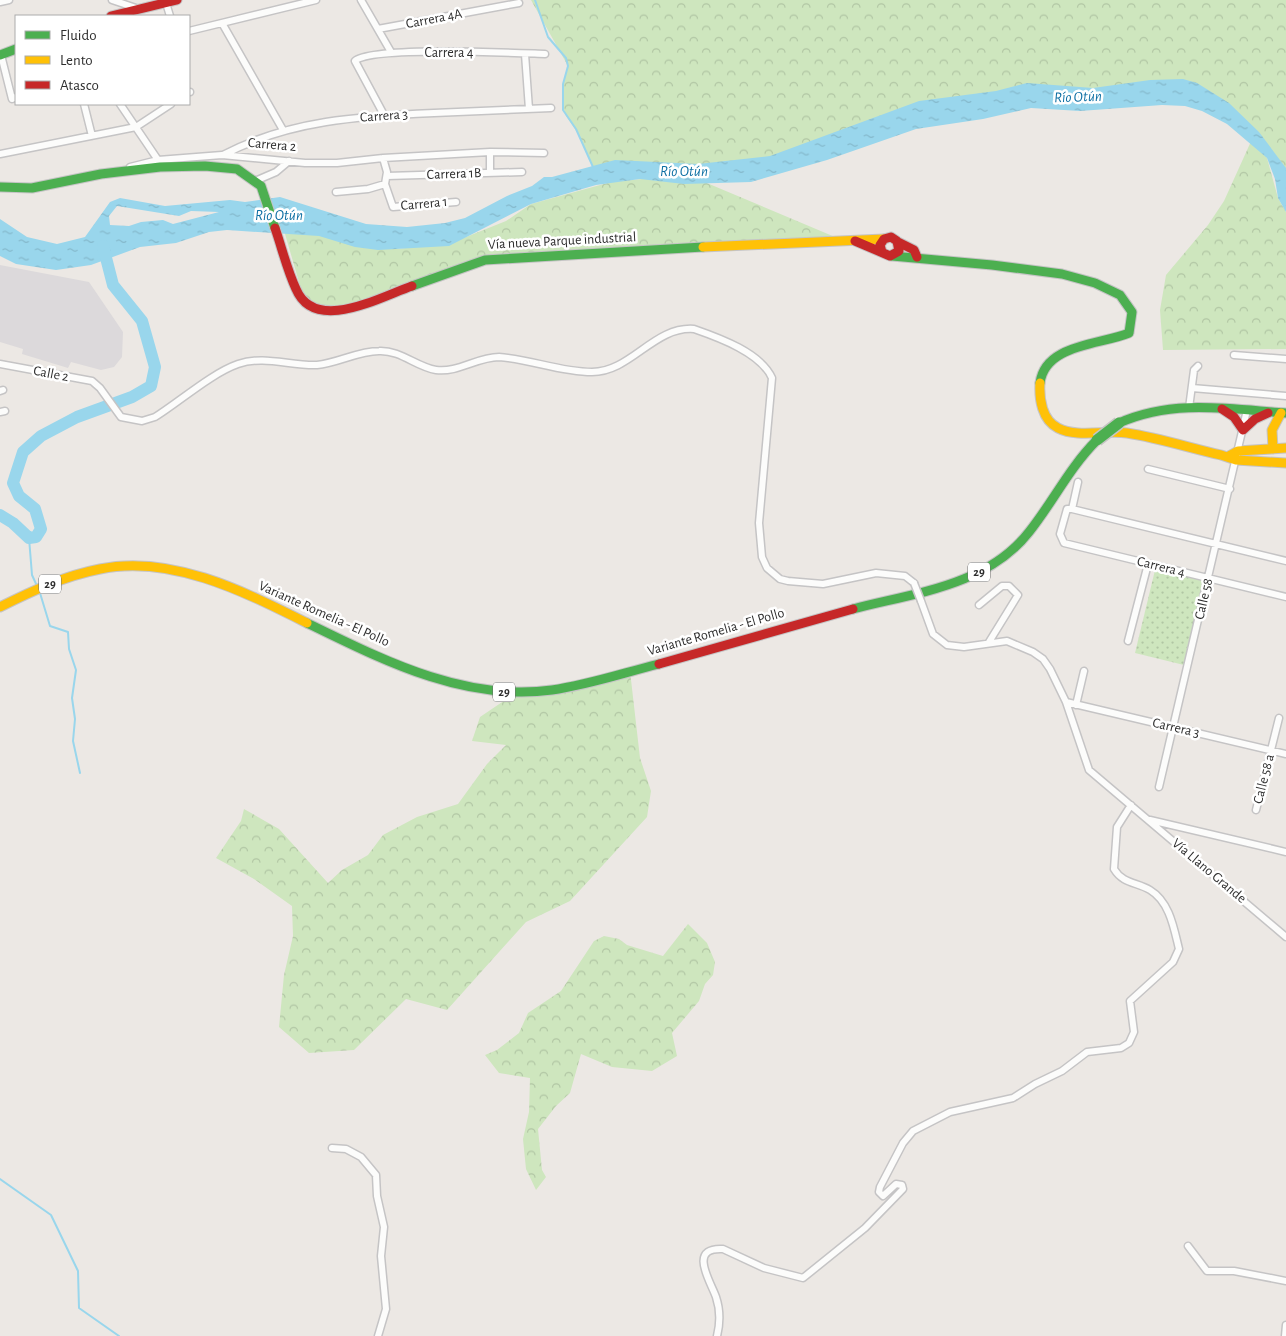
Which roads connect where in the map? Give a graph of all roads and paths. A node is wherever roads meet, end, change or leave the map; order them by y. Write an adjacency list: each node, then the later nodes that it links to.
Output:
1 (9, 0): 6 (street)
2 (112, 0): 8 (street)
3 (316, 0): 11 (street)
4 (361, 0): 12 (street)
5 (172, 1): 8 (main road); 10 (street)
6 (0, 2)
7 (518, 3): 12 (street, Carrera 4A)
8 (140, 10): 9 (main road)
9 (116, 15)
10 (170, 15)
11 (222, 24): 13 (street); 27 (street)
12 (378, 29): 15 (street)
13 (190, 31)
14 (15, 49): 18 (main road)
15 (391, 52): 16 (street, Carrera 4); 25 (street, Carrera 4)
16 (525, 54): 17 (street, Carrera 4); 24 (street)
17 (545, 54)
18 (0, 55): 19 (street)
19 (15, 98)
20 (84, 105): 28 (street)
21 (121, 105): 26 (street)
22 (169, 105): 26 (street)
23 (551, 108): 24 (street, Carrera 3)
24 (529, 109): 25 (street, Carrera 3)
25 (384, 115): 27 (street, Carrera 3)
26 (136, 127): 28 (street); 34 (street)
27 (283, 130): 32 (street, Carrera 3)
28 (92, 136): 31 (street)
29 (490, 152): 30 (street, Carrera 2); 33 (street, Carrera 2); 37 (street)
30 (544, 153)
31 (0, 154)
32 (222, 155): 34 (street, Carrera 2); 35 (street, Carrera 2)
33 (383, 158): 35 (street, Carrera 2); 39 (street)
34 (158, 160): 38 (street, Carrera 2)
35 (289, 161): 40 (street)
36 (522, 172): 37 (street, Carrera 1B)
37 (490, 173): 39 (street, Carrera 1B)
38 (101, 174): 40 (main road); 42 (main road, Carrera 2)
39 (387, 176): 41 (street)
40 (258, 183): 46 (main road, Vía nueva Parque industrial)
41 (385, 184): 43 (street); 44 (street, Carrera 1)
42 (0, 187)
43 (336, 192)
44 (456, 202)
45 (884, 239): 46 (main road, Vía nueva Parque industrial); 47 (main road, Vía nueva Parque industrial); 48 (main road)
46 (855, 240): 48 (main road, Vía nueva Parque industrial)
47 (898, 242): 48 (main road); 49 (main road, Vía nueva Parque industrial)
48 (887, 254): 49 (main road, Vía nueva Parque industrial)
49 (917, 256): 63 (main road, Vía nueva Parque industrial)
50 (1234, 355): 51 (street)
51 (1286, 358)
52 (0, 364): 73 (street, Calle 2)
53 (1198, 366): 54 (street)
54 (1192, 388): 55 (street); 56 (street)
55 (1286, 396)
56 (1189, 408): 57 (main road, Variante Romelia - El Pollo / 29); 76 (main road, Variante Romelia - El Pollo / 29, bridge)
57 (1221, 408): 58 (main road, Variante Romelia - El Pollo / 29); 60 (main road)
58 (1247, 410): 59 (main road, Variante Romelia - El Pollo / 29); 60 (street, Calle 58)
59 (1279, 413): 60 (main road); 62 (main road)
60 (1243, 430): 63 (street, Calle 58)
61 (1286, 448): 62 (main road)
62 (1273, 449): 63 (main road)
63 (1235, 456): 64 (main road); 67 (street, Calle 58)
64 (1286, 463)
65 (1148, 469): 67 (street)
66 (1078, 482): 68 (street)
67 (1230, 489): 69 (street, Calle 58)
68 (1072, 509): 69 (street); 71 (street, Carrera 4)
69 (1217, 544): 70 (street); 72 (street, Calle 58)
70 (1286, 561)
71 (1148, 564): 72 (street, Carrera 4); 77 (street)
72 (1208, 578): 74 (street, Carrera 4); 83 (street, Calle 58)
73 (914, 583): 78 (street, Vía Llano Grande, bridge)
74 (1286, 597)
75 (979, 605): 78 (street)
76 (0, 607)
77 (1128, 641)
78 (989, 642): 80 (street, Vía Llano Grande)
79 (1084, 671): 81 (street)
80 (1066, 702): 81 (street, Carrera 3); 87 (street, Vía Llano Grande)
81 (1076, 705): 83 (street, Carrera 3)
82 (1278, 718): 84 (street, Calle 58 a)
83 (1173, 728): 84 (street, Carrera 3); 86 (street, Calle 58)
84 (1271, 751): 85 (street, Carrera 3); 88 (street, Calle 58 a)
85 (1286, 754)
86 (1159, 787)
87 (1131, 805): 89 (street, Vía Llano Grande); 97 (street)
88 (1256, 810)
89 (1148, 820): 90 (street); 91 (street, Vía Llano Grande)
90 (1286, 852)
91 (1286, 937)
92 (332, 1148): 96 (street)
93 (1188, 1246): 94 (street)
94 (1286, 1281)
95 (1286, 1325): 98 (street)
96 (378, 1336)
97 (717, 1336)
98 (1285, 1336)

